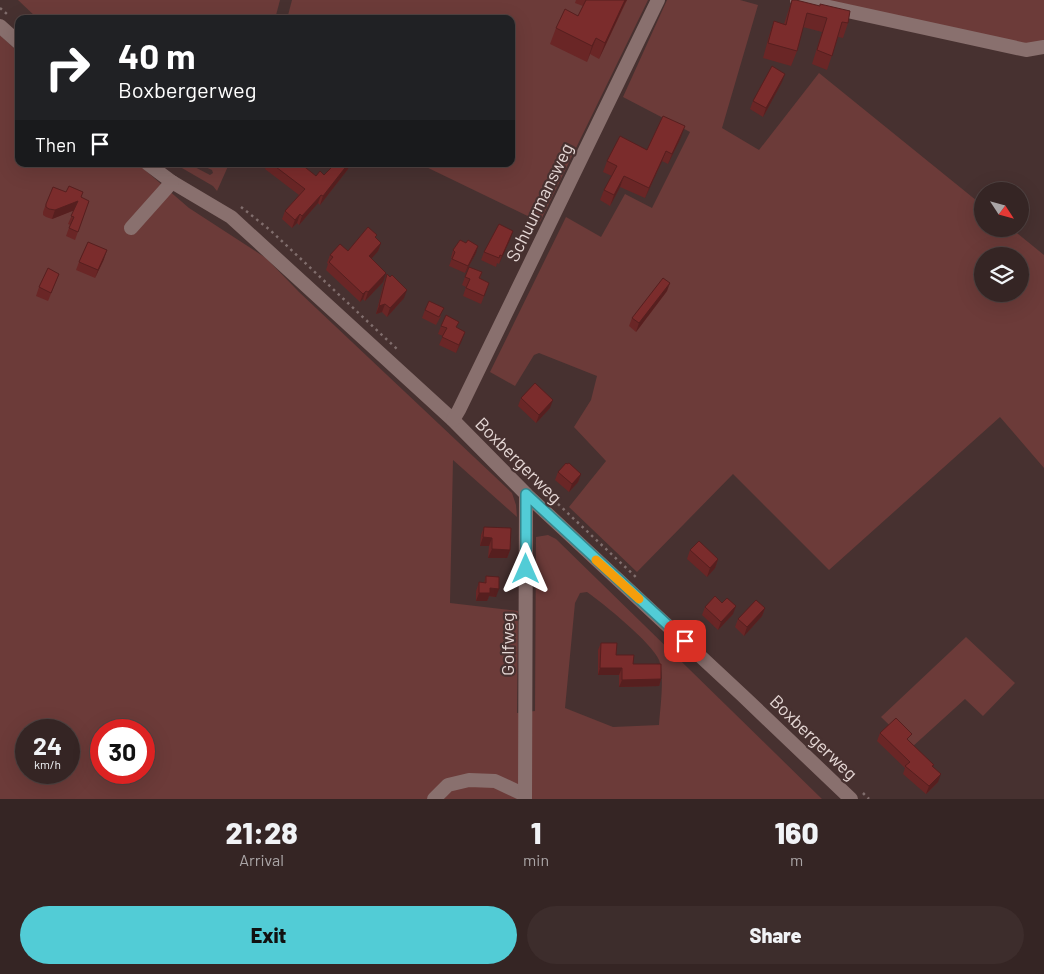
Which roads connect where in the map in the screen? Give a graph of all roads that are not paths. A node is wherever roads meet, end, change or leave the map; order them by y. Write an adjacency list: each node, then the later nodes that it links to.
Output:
1 (658, 0): 9 (street, Schuurmansweg)
2 (797, 0): 5 (street)
3 (0, 26): 4 (street)
4 (15, 39)
5 (1044, 48)
6 (152, 167): 7 (street, Boxbergerweg)
7 (172, 182): 8 (street); 9 (street, Boxbergerweg)
8 (132, 228)
9 (453, 420): 10 (street, Boxbergerweg)
10 (526, 494): 11 (street, Golfweg); 13 (street, Boxbergerweg)
11 (525, 797): 12 (street, Golfweg)
12 (434, 799)
13 (851, 799)

